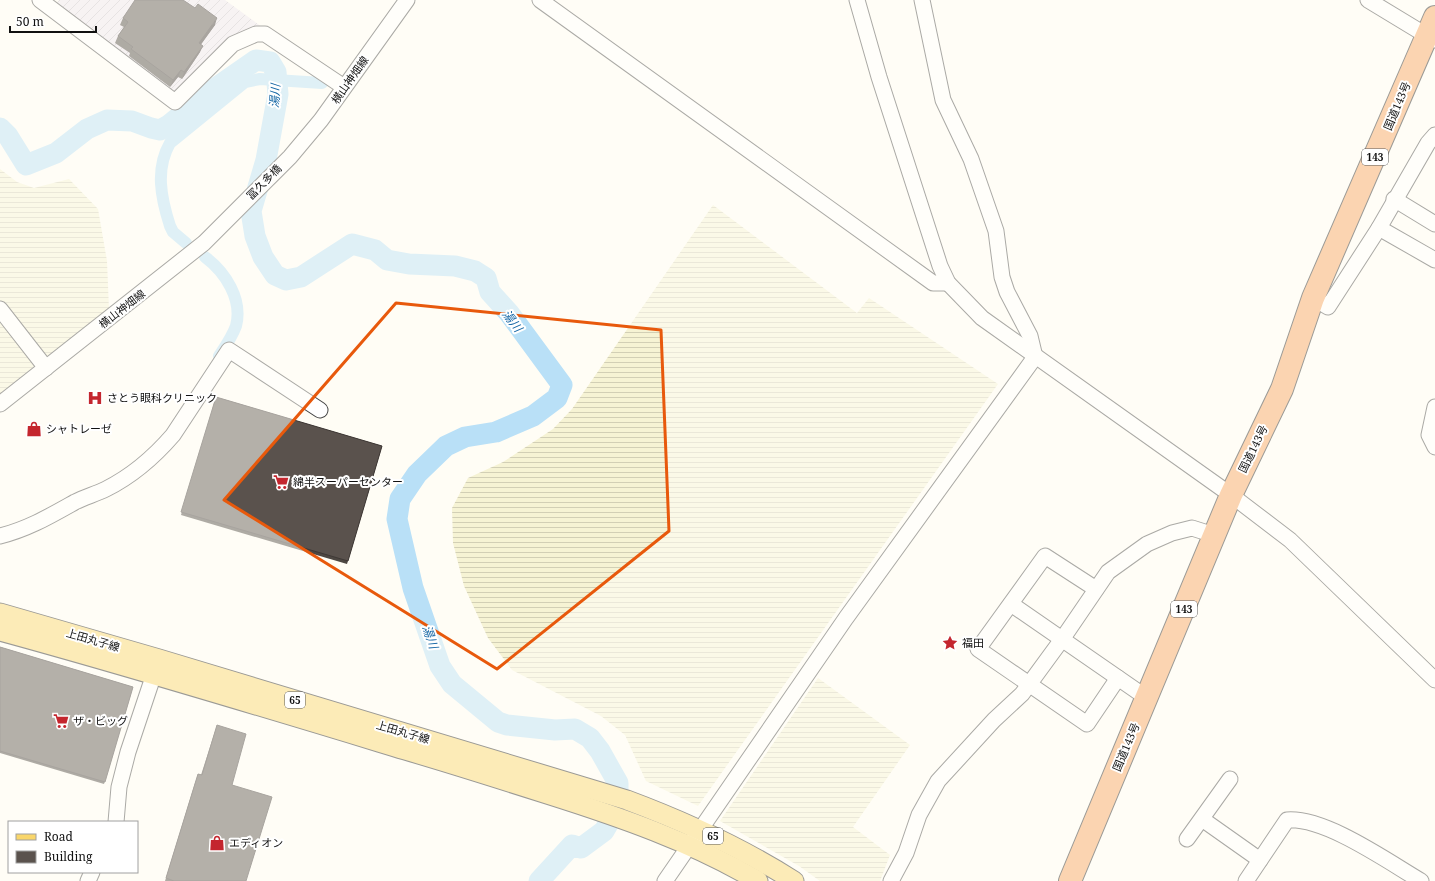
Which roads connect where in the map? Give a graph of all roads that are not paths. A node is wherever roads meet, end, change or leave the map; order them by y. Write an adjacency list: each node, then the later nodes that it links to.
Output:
1 (40, 0): 9 (street)
2 (407, 0): 9 (street, 横山神畑線)
3 (540, 0): 17 (street)
4 (857, 0): 17 (street)
5 (922, 0): 20 (street)
6 (1368, 0): 8 (street)
7 (1435, 17): 8 (highway, 国道143号 / 143)
8 (1431, 39): 18 (highway, 国道143号 / 143)
9 (344, 87): 11 (street, 横山神畑線)
10 (1435, 135): 12 (street)
11 (290, 157): 13 (street, 冨久多橋)
12 (1394, 199): 14 (street); 15 (street)
13 (239, 208): 21 (street, 横山神畑線)
14 (1435, 224)
15 (1379, 228): 16 (street); 18 (street)
16 (1435, 260)
17 (948, 283): 20 (street)
18 (1314, 298): 26 (highway, 国道143号 / 143)
19 (0, 309): 21 (street)
20 (1035, 357): 26 (street); 42 (street)
21 (46, 368): 22 (street, 横山神畑線)
22 (0, 404)
23 (1435, 407): 25 (street)
24 (320, 410): 28 (street)
25 (1435, 447)
26 (1231, 495): 27 (highway, 国道143号 / 143); 36 (street)
27 (1214, 535): 29 (street); 38 (highway, 国道143号 / 143)
28 (0, 536)
29 (1096, 589): 30 (street); 33 (street)
30 (1011, 604): 33 (street); 37 (street)
31 (0, 613): 34 (main road, 上田丸子線 / 65)
32 (0, 631): 34 (main road, 上田丸子線 / 65)
33 (1063, 638): 35 (street); 37 (street)
34 (157, 667): 41 (street); 42 (main road, 上田丸子線 / 65); 44 (main road, 上田丸子線 / 65)
35 (1118, 678): 37 (street); 38 (street)
36 (1435, 680)
37 (1028, 685): 49 (street)
38 (1148, 698): 50 (highway, 国道143号 / 143)
39 (1230, 779): 40 (street)
40 (1202, 819): 43 (street); 45 (street)
41 (116, 821)
42 (700, 830): 44 (street); 48 (main road, 上田丸子線 / 65)
43 (1187, 839)
44 (690, 846): 46 (street); 47 (main road, 上田丸子線 / 65)
45 (1260, 860): 51 (street); 52 (street)
46 (665, 881)
47 (758, 881)
48 (794, 881)
49 (891, 881)
50 (1070, 881)
51 (1246, 881)
52 (1421, 881)

